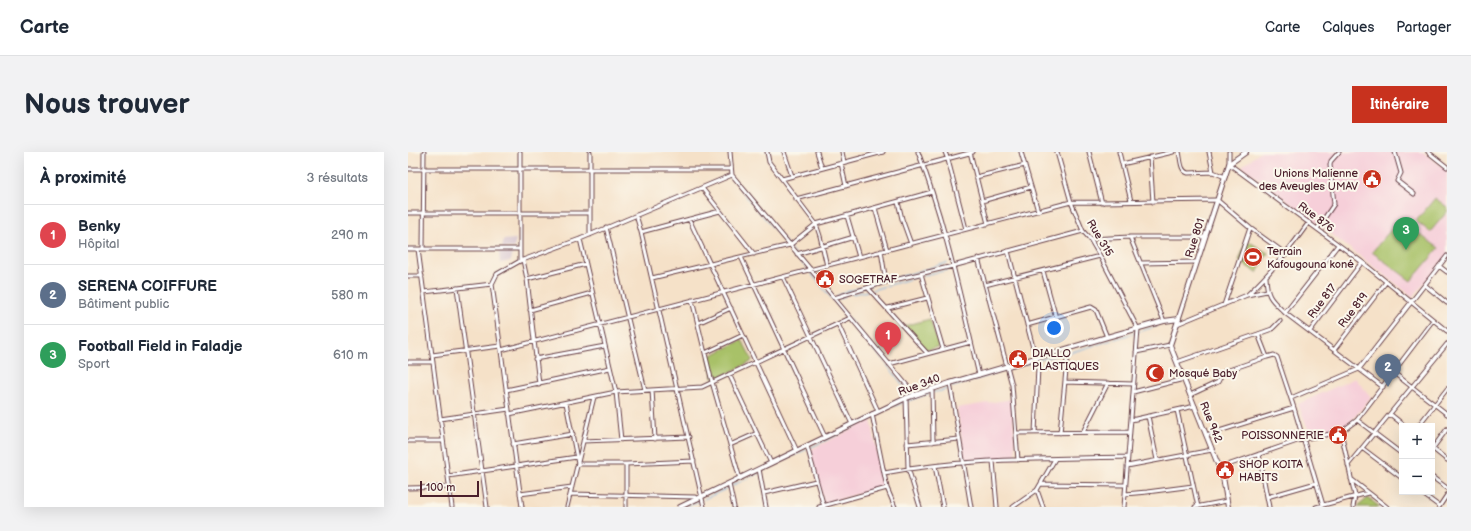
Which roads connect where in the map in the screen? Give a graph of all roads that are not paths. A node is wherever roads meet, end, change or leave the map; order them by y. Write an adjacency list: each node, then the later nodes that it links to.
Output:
1 (424, 152): 36 (street)
2 (520, 152): 37 (street)
3 (590, 152): 38 (street)
4 (730, 152): 39 (street)
5 (768, 152): 45 (street)
6 (784, 152): 42 (street)
7 (817, 152): 34 (street)
8 (842, 152): 28 (street)
9 (883, 152): 25 (street)
10 (918, 152): 29 (street)
11 (945, 152): 27 (street)
12 (971, 152): 27 (street); 43 (street)
13 (1021, 152): 30 (street)
14 (1058, 152): 56 (street, Rue 315)
15 (1089, 152): 58 (street)
16 (1119, 152): 31 (street)
17 (1173, 152): 26 (street)
18 (1179, 152): 40 (street)
19 (1209, 152): 40 (street)
20 (1229, 152): 32 (street)
21 (1246, 152): 32 (street)
22 (1339, 152): 75 (street)
23 (1396, 152): 50 (street)
24 (1428, 152): 33 (street)
25 (867, 154): 28 (street)
26 (1150, 157): 31 (street); 57 (street)
27 (948, 160): 29 (street); 74 (street)
28 (843, 163): 34 (street); 46 (street)
29 (923, 164): 46 (street); 49 (street)
30 (1025, 164): 43 (street); 47 (street)
31 (1122, 164): 54 (street)
32 (1229, 164): 44 (street, Rue 801); 69 (street, Rue 876)
33 (1447, 167)
34 (822, 168): 42 (street)
35 (408, 169): 36 (street)
36 (424, 169): 37 (street); 63 (street)
37 (520, 169): 38 (street); 64 (street)
38 (590, 169): 39 (street); 65 (street)
39 (731, 169): 41 (street)
40 (1213, 172): 44 (street)
41 (732, 175): 48 (street); 86 (street)
42 (792, 176): 45 (street)
43 (976, 177): 53 (street)
44 (1225, 177): 52 (street, Rue 801)
45 (782, 179): 51 (street)
46 (846, 186): 51 (street)
47 (1031, 187): 53 (street); 61 (street)
48 (702, 188): 60 (street); 66 (street)
49 (932, 192): 55 (street); 79 (street)
50 (1414, 194)
51 (796, 199): 70 (street)
52 (1217, 200): 57 (street); 73 (street); 82 (street, Rue 801)
53 (982, 201): 71 (street)
54 (1131, 201): 57 (street); 58 (street)
55 (898, 202): 59 (street); 85 (street)
56 (1071, 202): 58 (street); 61 (street); 76 (street, Rue 315)
57 (1153, 202)
58 (1102, 203)
59 (875, 208): 67 (street); 93 (street)
60 (720, 211): 68 (street); 96 (street)
61 (1038, 211): 71 (street)
62 (408, 213): 63 (street)
63 (424, 213): 64 (street); 91 (street)
64 (520, 213): 65 (street); 92 (street)
65 (590, 213): 78 (street)
66 (636, 216): 72 (street); 77 (street)
67 (847, 216): 70 (street); 80 (street)
68 (689, 219): 77 (street); 109 (street)
69 (1309, 222): 75 (street, Rue 876); 98 (street)
70 (816, 224): 86 (street); 88 (street)
71 (988, 224): 74 (street)
72 (606, 227): 78 (street); 148 (street)
73 (1250, 228): 98 (street); 142 (street)
74 (966, 229): 79 (street)
75 (1317, 229): 87 (street, Rue 876)
76 (1083, 231): 84 (street, Rue 315); 94 (street)
77 (641, 232): 121 (street)
78 (590, 235): 83 (street)
79 (944, 235): 85 (street); 111 (street)
80 (854, 236): 88 (street); 102 (street)
81 (1130, 237): 82 (street); 84 (street); 107 (street)
82 (1205, 237): 105 (street, Rue 801)
83 (580, 239): 104 (street); 108 (street)
84 (1090, 239): 99 (street, Rue 315)
85 (911, 244): 93 (street)
86 (790, 245): 96 (street); 97 (street)
87 (1338, 245): 106 (street, Rue 876); 147 (street)
88 (822, 246): 97 (street); 110 (street)
89 (408, 249): 90 (street)
90 (418, 249): 91 (street); 118 (street)
91 (423, 249): 92 (street)
92 (519, 249): 104 (street)
93 (887, 250): 95 (street)
94 (1008, 251): 103 (street); 122 (street)
95 (881, 252): 102 (street); 124 (street)
96 (754, 254): 101 (street)
97 (797, 254): 113 (street)
98 (1286, 254): 120 (street)
99 (1100, 256): 114 (street); 160 (street, Rue 315)
100 (1447, 256): 112 (street)
101 (741, 257): 109 (street); 127 (street)
102 (859, 257): 110 (street)
103 (978, 258): 111 (street); 128 (street)
104 (521, 261): 123 (street); 126 (street)
105 (1197, 262): 107 (street); 151 (street, Rue 801)
106 (1362, 262): 125 (street, Rue 876); 162 (street, Rue 817)
107 (1140, 263): 153 (street)
108 (586, 264): 123 (street); 135 (street)
109 (710, 264): 121 (street); 134 (street)
110 (827, 266): 113 (street)
111 (953, 266): 116 (street); 168 (street)
112 (1439, 266): 115 (street); 129 (street)
113 (810, 270): 119 (street); 137 (street)
114 (1043, 271): 122 (street); 150 (street)
115 (1447, 272)
116 (921, 274): 124 (street); 138 (street)
117 (408, 276): 118 (street)
118 (422, 276): 133 (street)
119 (783, 277): 127 (street); 165 (street)
120 (1266, 277): 132 (street); 136 (street)
121 (652, 278): 145 (street)
122 (1015, 278): 128 (street); 159 (street)
123 (527, 279): 146 (street)
124 (886, 282): 131 (street)
125 (1386, 282): 140 (street, Rue 876); 177 (street, Rue 819)
126 (492, 284): 130 (street); 172 (street)
127 (753, 284): 134 (street); 173 (street)
128 (985, 285): 190 (street)
129 (1425, 285): 140 (street); 141 (street)
130 (457, 288): 133 (street); 176 (street)
131 (868, 288): 137 (street); 144 (street)
132 (1267, 291): 136 (street); 147 (street)
133 (424, 292): 181 (street)
134 (723, 292): 139 (street); 143 (street)
135 (592, 293): 146 (street); 156 (street)
136 (1247, 295): 142 (street)
137 (834, 298): 149 (street)
138 (927, 298): 144 (street); 174 (street)
139 (692, 300): 145 (street); 155 (street)
140 (1410, 302): 152 (street, Rue 876); 192 (street)
141 (1447, 303)
142 (1224, 305): 158 (street)
143 (731, 308): 155 (street); 164 (street)
144 (888, 308): 180 (street)
145 (659, 309): 148 (street); 205 (street)
146 (530, 310): 167 (street)
147 (1285, 312): 162 (street)
148 (628, 317): 156 (street); 209 (street)
149 (850, 318): 157 (street); 189 (street)
150 (1056, 318): 159 (street); 166 (street)
151 (1179, 319): 153 (street, Rue 340); 158 (street, Rue 801)
152 (1433, 320): 161 (street, Rue 876); 193 (street)
153 (1164, 321): 160 (street, Rue 340)
154 (1280, 321): 163 (street)
155 (698, 323): 179 (street)
156 (600, 324): 167 (street); 171 (street)
157 (838, 324): 165 (street); 224 (street)
158 (1177, 324): 170 (street, Rue 801)
159 (1027, 325): 183 (street)
160 (1138, 328): 166 (street, Rue 340); 178 (street)
161 (1447, 331)
162 (1310, 332): 177 (street)
163 (1258, 334): 182 (street); 188 (street)
164 (743, 335): 179 (street); 187 (street)
165 (811, 336): 173 (street); 236 (street)
166 (1107, 338): 175 (street, Rue 340)
167 (534, 341): 172 (street); 184 (street)
168 (971, 342): 174 (street); 195 (street)
169 (1447, 344): 204 (street)
170 (1170, 345): 178 (street); 188 (street, Rue 942)
171 (605, 346): 184 (street); 191 (street)
172 (500, 348): 176 (street); 208 (street)
173 (783, 349): 187 (street); 249 (street)
174 (943, 349): 180 (street)
175 (1068, 349): 183 (street, Rue 340); 198 (street)
176 (466, 350): 181 (street); 225 (street)
177 (1334, 350): 192 (street)
178 (1136, 352): 202 (street)
179 (705, 353): 197 (street)
180 (927, 353): 189 (street)
181 (432, 355): 186 (street)
182 (1267, 357): 214 (street); 217 (street)
183 (1035, 358): 190 (street, Rue 340); 243 (street)
184 (535, 359): 200 (street)
185 (408, 362): 186 (street)
186 (433, 362): 231 (street)
187 (756, 362): 194 (street); 264 (street)
188 (1177, 362): 196 (street, Rue 942)
189 (889, 364): 213 (street)
190 (1008, 367): 195 (street, Rue 340); 242 (street)
191 (610, 368): 200 (street); 211 (street)
192 (1359, 369): 203 (street); 217 (street)
193 (1394, 373): 203 (street); 204 (street)
194 (729, 374): 197 (street); 241 (street)
195 (979, 375): 201 (street, Rue 340)
196 (1184, 379): 212 (street); 214 (street, Rue 942)
197 (712, 382): 205 (street); 261 (street)
198 (1065, 382): 199 (street); 244 (street)
199 (1108, 383): 202 (street); 238 (street)
200 (539, 384): 208 (street)
201 (950, 384): 206 (street, Rue 340); 251 (street)
202 (1134, 384): 212 (street)
203 (1383, 387): 233 (street)
204 (1412, 387): 219 (street); 228 (street)
205 (678, 388): 210 (street); 248 (street)
206 (932, 389): 213 (street, Rue 340); 257 (street)
207 (1447, 389): 219 (street)
208 (506, 390): 222 (street)
209 (645, 390): 210 (street); 211 (street)
210 (652, 390): 250 (street)
211 (616, 392): 215 (street); 254 (street)
212 (1133, 392): 232 (street)
213 (915, 395): 216 (street, Rue 340)
214 (1190, 395): 220 (street, Rue 942)
215 (594, 397): 218 (street); 256 (street)
216 (906, 398): 224 (street, Rue 340); 259 (street)
217 (1291, 398): 221 (street)
218 (566, 403): 226 (street); 246 (street)
219 (1435, 405): 229 (street); 235 (street)
220 (1194, 406): 223 (street); 247 (street, Rue 942)
221 (1294, 408): 247 (street); 252 (street)
222 (509, 409): 225 (street); 226 (street)
223 (1177, 410): 230 (street); 269 (street)
224 (878, 411): 227 (street, Rue 340)
225 (474, 414): 231 (street); 289 (street)
226 (509, 414): 258 (street)
227 (872, 414): 236 (street, Rue 340); 290 (street)
228 (1390, 414): 234 (street); 245 (street)
229 (1447, 414)
230 (1148, 416): 232 (street); 274 (street)
231 (440, 418): 255 (street)
232 (1131, 420): 239 (street)
233 (1357, 420): 240 (street); 245 (street)
234 (1401, 423)
235 (1420, 423)
236 (852, 424): 249 (street, Rue 340)
237 (1447, 429): 260 (street)
238 (1083, 432): 239 (street); 244 (street)
239 (1130, 432): 271 (street)
240 (1341, 432): 252 (street); 282 (street)
241 (757, 433): 261 (street); 278 (street)
242 (1016, 433): 243 (street); 273 (street)
243 (1035, 433): 244 (street)
244 (1060, 433)
245 (1374, 433): 263 (street); 267 (street)
246 (572, 434): 258 (street); 270 (street)
247 (1206, 435): 265 (street, Rue 942)
248 (689, 437): 250 (street); 276 (street)
249 (825, 437): 262 (street, Rue 340)
250 (655, 439): 254 (street)
251 (959, 439): 257 (street); 279 (street)
252 (1303, 439): 268 (street); 297 (street)
253 (408, 440): 255 (street)
254 (621, 440): 256 (street)
255 (443, 441): 291 (street)
256 (583, 442): 280 (street)
257 (933, 442): 259 (street)
258 (513, 444): 283 (street)
259 (907, 444): 286 (street)
260 (1435, 444)
261 (730, 445): 293 (street)
262 (807, 446): 264 (street, Rue 340); 296 (street)
263 (1362, 448): 282 (street); 292 (street)
264 (797, 450): 278 (street, Rue 340)
265 (1212, 450): 269 (street); 287 (street, Rue 942)
266 (1435, 450): 275 (street)
267 (1399, 452)
268 (1259, 454): 287 (street); 318 (street)
269 (1187, 455): 274 (street); 301 (street)
270 (577, 457): 280 (street); 283 (street)
271 (1128, 458): 272 (street); 285 (street)
272 (1056, 459): 273 (street); 299 (street)
273 (1018, 460): 277 (street)
274 (1157, 460): 285 (street)
275 (1447, 460)
276 (694, 461): 281 (street); 317 (street)
277 (993, 461): 279 (street); 339 (street)
278 (771, 463): 288 (street, Rue 340)
279 (963, 463): 284 (street); 338 (street)
280 (578, 464): 281 (street); 303 (street)
281 (626, 464): 312 (street)
282 (1348, 465): 294 (street)
283 (516, 466): 289 (street); 310 (street)
284 (935, 466): 286 (street); 337 (street)
285 (1127, 466): 300 (street)
286 (908, 468): 290 (street); 336 (street)
287 (1219, 468): 320 (street, Rue 942)
288 (759, 470): 293 (street, Rue 340); 308 (street)
289 (482, 471): 291 (street); 326 (street)
290 (884, 473): 305 (street)
291 (448, 476): 302 (street)
292 (1399, 476)
293 (740, 479): 298 (street, Rue 340)
294 (1351, 479): 309 (street); 316 (street)
295 (1435, 479): 306 (street)
296 (816, 481): 308 (street); 323 (street)
297 (1316, 483): 318 (street); 321 (street)
298 (730, 484): 317 (street, Rue 340); 332 (street)
299 (1041, 484): 300 (street); 307 (street)
300 (1126, 485): 313 (street)
301 (1193, 486): 313 (street); 343 (street)
302 (449, 487): 304 (street); 325 (street)
303 (572, 487): 310 (street); 311 (street)
304 (408, 488)
305 (886, 488): 323 (street); 335 (street)
306 (1447, 488)
307 (1037, 490): 324 (street); 340 (street)
308 (764, 493): 333 (street)
309 (1368, 493): 316 (street); 348 (street)
310 (520, 494): 327 (street)
311 (571, 494): 312 (street); 328 (street)
312 (626, 494): 319 (street); 329 (street)
313 (1125, 494): 341 (street)
314 (1424, 495): 349 (street)
315 (1447, 495): 349 (street)
316 (1355, 496): 321 (street); 347 (street)
317 (702, 497): 319 (street, Rue 340); 331 (street)
318 (1267, 497): 345 (street)
319 (697, 499): 322 (street, Rue 340)
320 (1227, 501): 343 (street); 344 (street, Rue 942)
321 (1323, 505): 346 (street)
322 (686, 506): 330 (street, Rue 340)
323 (824, 506): 334 (street)
324 (1014, 506)
325 (452, 507)
326 (487, 507)
327 (522, 507)
328 (567, 507)
329 (626, 507)
330 (680, 507)
331 (704, 507)
332 (734, 507)
333 (766, 507)
334 (819, 507)
335 (896, 507)
336 (920, 507)
337 (943, 507)
338 (971, 507)
339 (997, 507)
340 (1043, 507)
341 (1124, 507)
342 (1195, 507): 343 (street)
343 (1198, 507)
344 (1228, 507)
345 (1269, 507)
346 (1316, 507)
347 (1353, 507)
348 (1387, 507)
349 (1438, 507)

